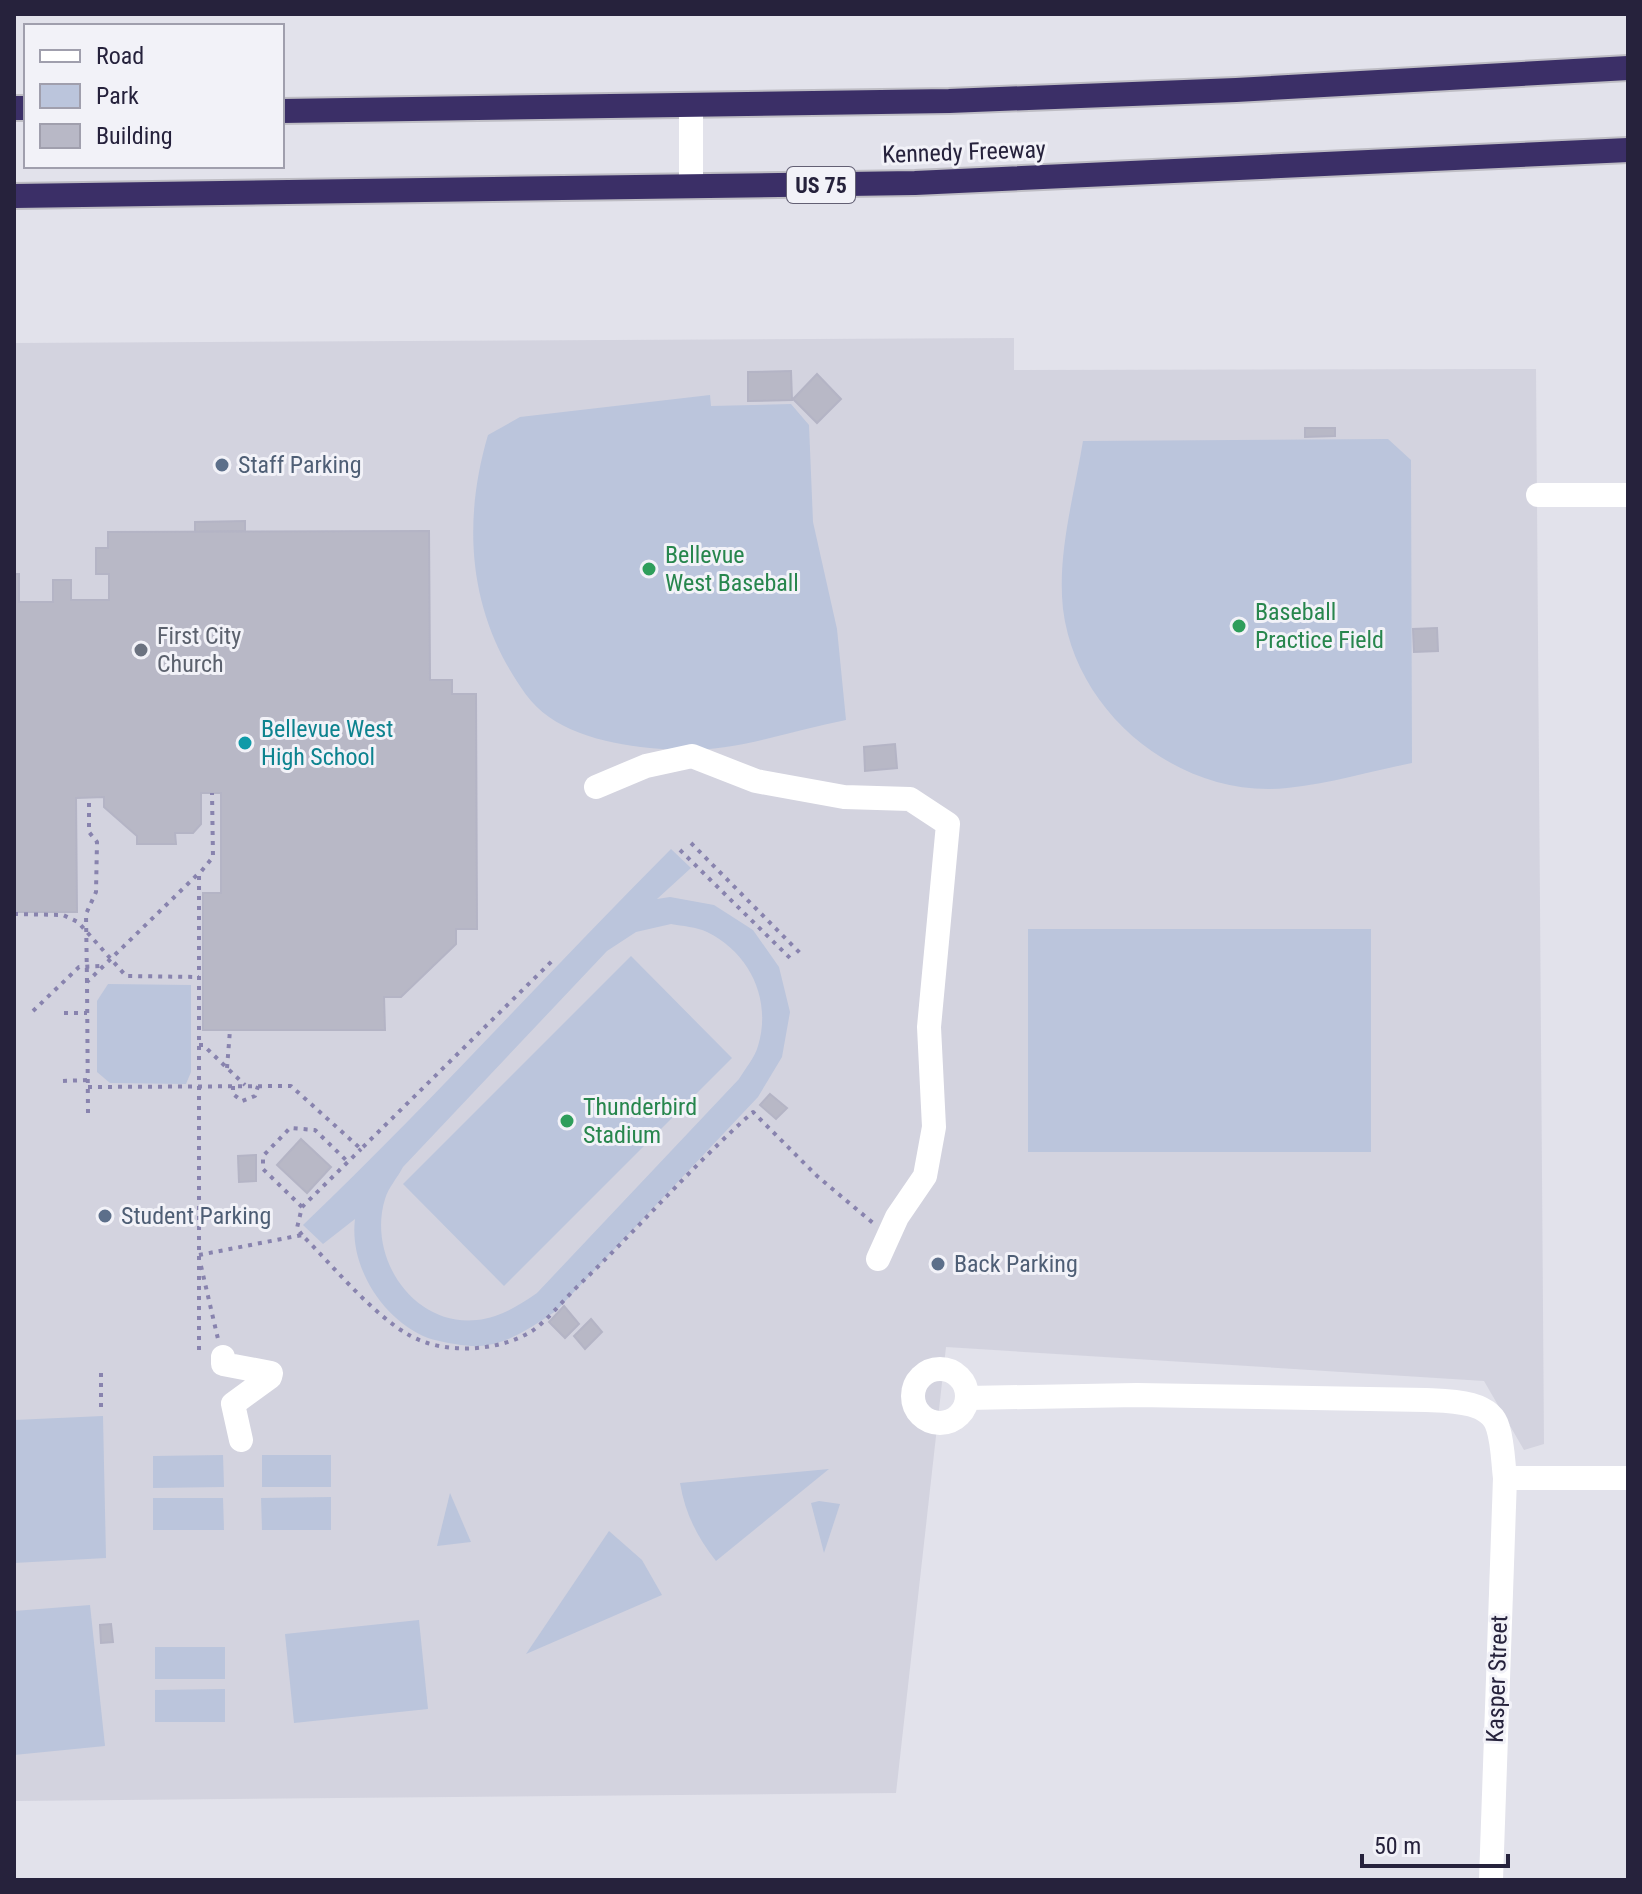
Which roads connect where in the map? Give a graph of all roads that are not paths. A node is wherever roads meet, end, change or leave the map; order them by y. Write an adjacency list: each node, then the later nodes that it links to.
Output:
1 (1628, 68): 2 (highway)
2 (691, 106): 3 (highway); 5 (street)
3 (284, 111)
4 (1628, 150): 5 (highway, Kennedy Freeway / US 75)
5 (691, 186): 6 (highway, Kennedy Freeway / US 75)
6 (14, 196)
7 (1538, 495): 8 (street)
8 (1628, 495)
9 (596, 787): 10 (street)
10 (878, 1259)
11 (211, 1354): 13 (street)
12 (967, 1398): 14 (street, Kasper Street)
13 (241, 1440)
14 (1505, 1478): 15 (street); 16 (street, Kasper Street)
15 (1628, 1478)
16 (1491, 1880)

